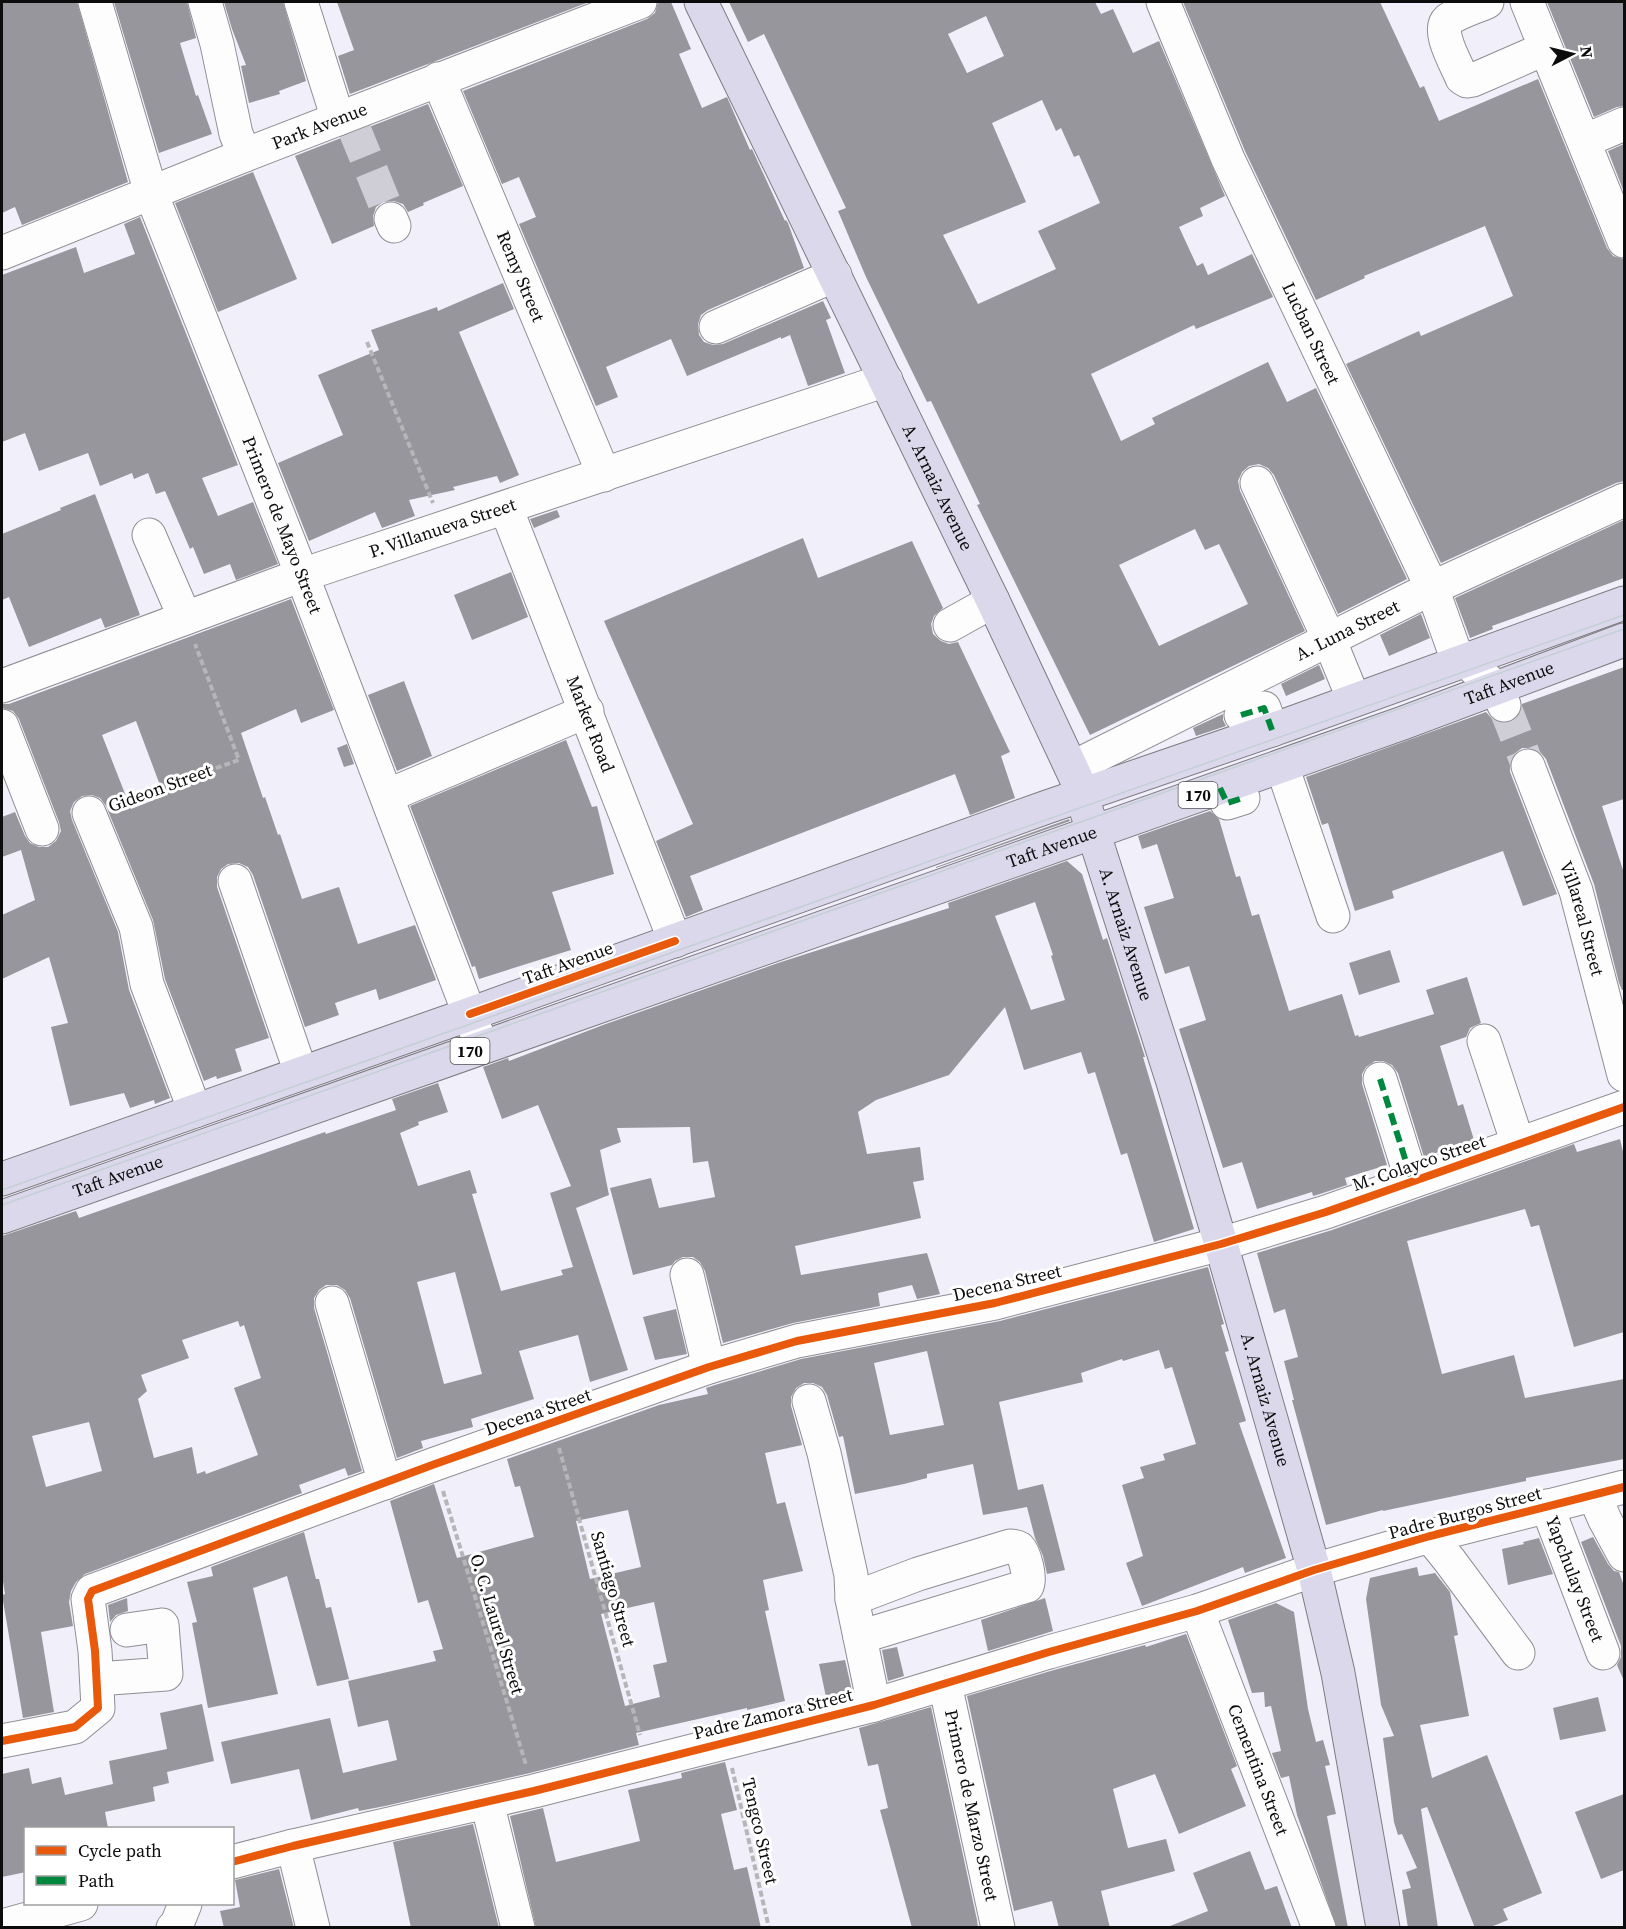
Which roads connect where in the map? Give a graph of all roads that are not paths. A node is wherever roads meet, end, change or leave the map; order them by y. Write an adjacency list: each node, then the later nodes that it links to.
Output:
1 (95, 2): 15 (street, Primero de Mayo Street)
2 (205, 2): 14 (street)
3 (301, 2): 11 (street)
4 (640, 2): 10 (street, Park Avenue)
5 (701, 2): 18 (main road, A. Arnaiz Avenue)
6 (1163, 2): 27 (street, Lucban Street)
7 (1488, 2): 9 (street)
8 (1527, 2): 13 (street)
9 (1528, 56)
10 (438, 80): 11 (street, Park Avenue); 21 (street, Remy Street)
11 (347, 120): 14 (street, Park Avenue)
12 (1624, 124): 13 (street)
13 (1584, 141): 16 (street)
14 (245, 155): 15 (street, Park Avenue)
15 (151, 193): 17 (street, Park Avenue); 26 (street, Primero de Mayo Street)
16 (1624, 241)
17 (2, 252)
18 (835, 275): 19 (street); 20 (main road, A. Arnaiz Avenue)
19 (716, 327)
20 (886, 380): 21 (street, P. Villanueva Street); 28 (main road, A. Arnaiz Avenue)
21 (604, 475): 24 (street, P. Villanueva Street)
22 (1257, 483): 32 (street)
23 (1624, 500): 27 (street, A. Luna Street)
24 (506, 508): 26 (street, P. Villanueva Street); 38 (street, Market Road)
25 (149, 536): 30 (street)
26 (303, 575): 30 (street, P. Villanueva Street); 45 (street, Primero de Mayo Street)
27 (1432, 588): 32 (street, A. Luna Street); 34 (street, Lucban Street)
28 (993, 601): 31 (street); 44 (main road, A. Arnaiz Avenue)
29 (1624, 603): 34 (main road, Taft Avenue / 170)
30 (185, 618): 35 (street, P. Villanueva Street)
31 (950, 625)
32 (1329, 639): 37 (street); 44 (street, A. Luna Street)
33 (1624, 640): 36 (main road, Taft Avenue / 170)
34 (1465, 661): 36 (street); 37 (main road, Taft Avenue / 170)
35 (2, 686)
36 (1500, 697): 42 (main road, Taft Avenue / 170)
37 (1354, 700): 41 (main road, Taft Avenue / 170)
38 (587, 711): 45 (street); 51 (street, Market Road)
39 (1241, 715): 41 (street)
40 (2, 726): 47 (street)
41 (1272, 730): 44 (main road, Taft Avenue / 170)
42 (1282, 766): 48 (main road, Taft Avenue / 170); 50 (street)
43 (1528, 766): 56 (street, Villareal Street)
44 (1077, 782): 48 (main road, A. Arnaiz Avenue); 51 (main road, Taft Avenue / 170)
45 (387, 796): 52 (street, Primero de Mayo Street)
46 (89, 813): 59 (street)
47 (42, 830)
48 (1094, 832): 54 (main road, Taft Avenue / 170); 66 (main road, A. Arnaiz Avenue)
49 (235, 881): 55 (street)
50 (1333, 916)
51 (675, 940): 52 (main road, Taft Avenue / 170)
52 (470, 1014): 54 (street, Primero de Mayo Street); 55 (main road, Taft Avenue / 170)
53 (1484, 1041): 61 (street)
54 (482, 1047): 62 (main road, Taft Avenue / 170)
55 (301, 1073): 59 (main road, Taft Avenue / 170)
56 (1624, 1075)
57 (1380, 1078): 64 (street)
58 (1624, 1107): 61 (street, M. Colayco Street)
59 (195, 1111): 60 (main road, Taft Avenue / 170)
60 (120, 1137): 62 (main road); 63 (main road, Taft Avenue / 170)
61 (1518, 1144): 64 (street, M. Colayco Street)
62 (132, 1171): 65 (main road, Taft Avenue / 170)
63 (2, 1179)
64 (1412, 1181): 66 (street, M. Colayco Street)
65 (2, 1217)
66 (1221, 1244): 69 (street, Decena Street); 76 (main road, A. Arnaiz Avenue)
67 (687, 1275): 69 (street)
68 (332, 1303): 71 (street)
69 (709, 1367): 71 (street, Decena Street)
70 (809, 1401): 77 (street)
71 (385, 1483): 83 (street, Decena Street)
72 (1609, 1491): 73 (street, Padre Burgos Street); 75 (street)
73 (1547, 1506): 74 (street, Padre Burgos Street); 82 (street, Yapchulay Street)
74 (1430, 1536): 76 (street, Padre Burgos Street); 81 (street)
75 (1624, 1555)
76 (1314, 1570): 78 (street, Padre Zamora Street); 98 (main road, A. Arnaiz Avenue)
77 (852, 1599): 80 (street); 80 (street)
78 (1197, 1611): 84 (street, Padre Zamora Street); 97 (street, Cementina Street)
79 (127, 1630): 83 (street)
80 (860, 1637): 85 (street)
81 (1518, 1653)
82 (1603, 1653)
83 (97, 1679): 86 (street, Decena Street)
84 (945, 1684): 85 (street, Padre Zamora Street); 96 (street, Primero de Marzo Street)
85 (874, 1705): 87 (street, Padre Zamora Street)
86 (2, 1741)
87 (487, 1802): 88 (street, Padre Zamora Street); 95 (street)
88 (293, 1846): 89 (street, Padre Zamora Street); 94 (street)
89 (234, 1861)
90 (77, 1905): 92 (street)
91 (185, 1905): 93 (street)
92 (2, 1926)
93 (173, 1928)
94 (313, 1928)
95 (518, 1928)
96 (998, 1928)
97 (1319, 1928)
98 (1383, 1928)

